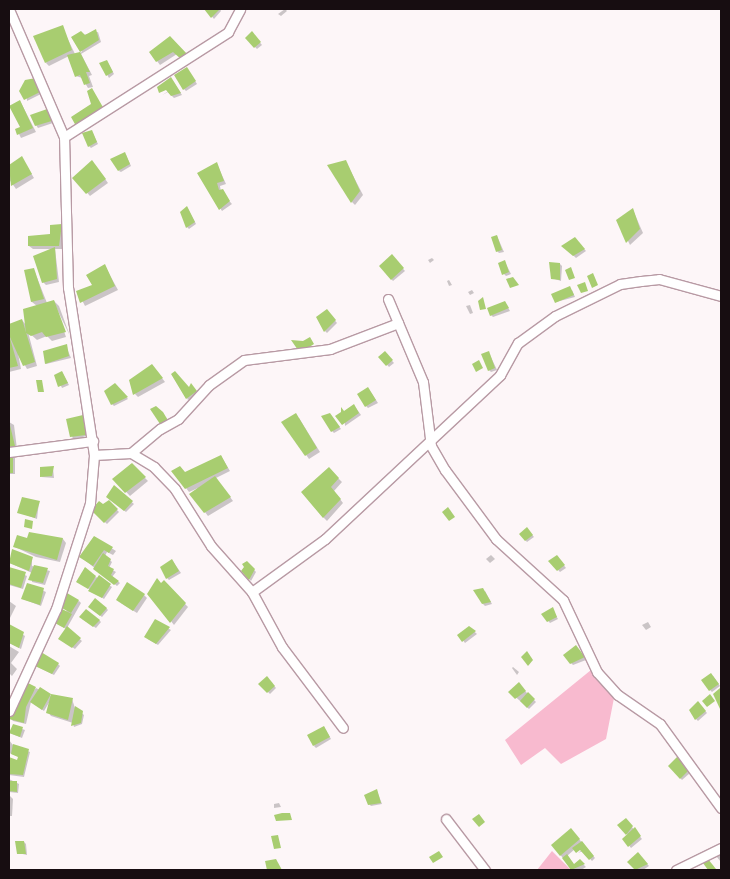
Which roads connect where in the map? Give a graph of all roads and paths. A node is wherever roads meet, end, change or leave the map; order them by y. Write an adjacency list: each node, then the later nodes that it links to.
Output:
1 (240, 9): 3 (street)
2 (13, 10): 3 (street)
3 (64, 137): 7 (street)
4 (721, 296): 8 (street)
5 (388, 300): 6 (street)
6 (398, 323): 8 (street); 10 (street)
7 (93, 440): 9 (street); 11 (street)
8 (430, 442): 12 (street); 15 (street)
9 (9, 452)
10 (132, 453): 11 (street); 12 (street)
11 (94, 454): 13 (street)
12 (252, 592): 14 (street)
13 (9, 711)
14 (343, 728)
15 (721, 808)
16 (446, 819): 18 (street)
17 (721, 848): 19 (street)
18 (484, 870)
19 (676, 870)

